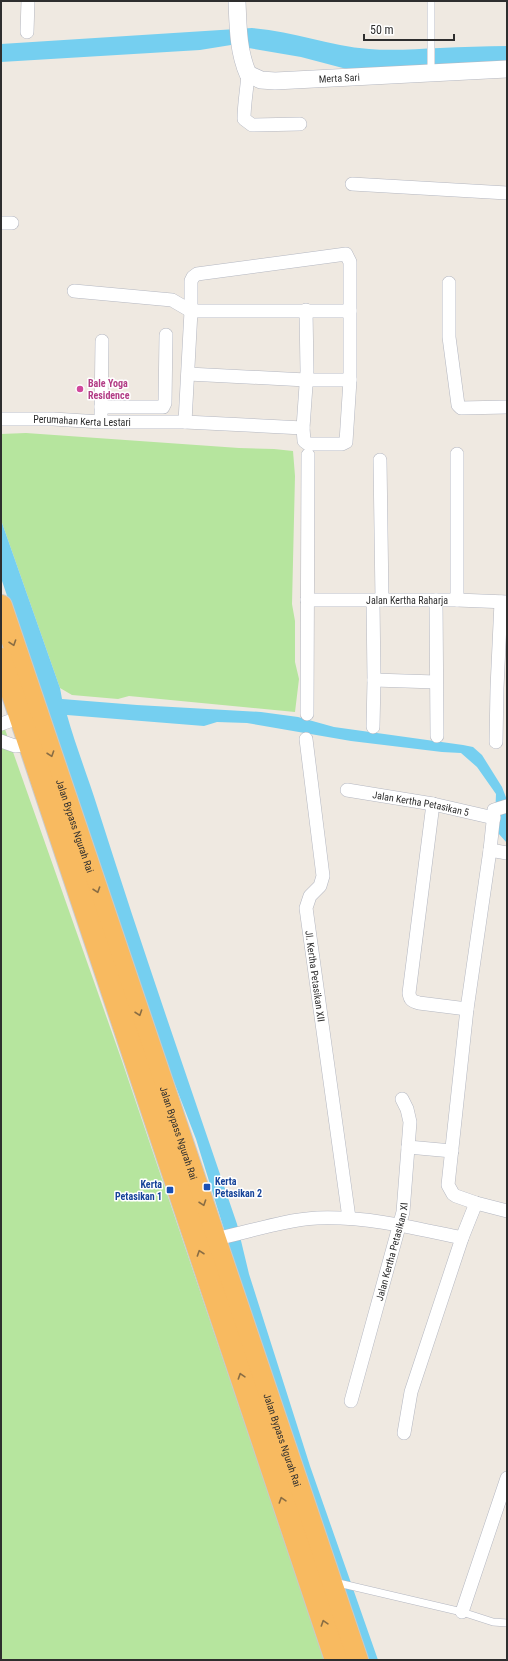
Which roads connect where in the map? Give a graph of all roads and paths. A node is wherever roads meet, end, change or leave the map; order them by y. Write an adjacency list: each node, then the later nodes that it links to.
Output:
1 (28, 1): 4 (street)
2 (237, 1): 7 (street)
3 (431, 1): 6 (lane)
4 (27, 32)
5 (507, 69): 6 (street, Merta Sari)
6 (431, 71): 7 (street, Merta Sari)
7 (248, 74): 8 (street)
8 (300, 124)
9 (352, 184): 10 (street)
10 (507, 193)
11 (449, 283): 22 (street)
12 (74, 292): 14 (street)
13 (306, 310): 14 (street); 15 (street); 19 (street)
14 (191, 311): 15 (street); 18 (street)
15 (350, 311): 20 (street)
16 (166, 335): 21 (street)
17 (102, 341): 21 (street)
18 (188, 374): 19 (street); 25 (street)
19 (306, 380): 20 (street); 26 (street)
20 (350, 380): 26 (street)
21 (101, 407): 24 (street)
22 (507, 407)
23 (1, 419): 24 (street, Perumahan Kerta Lestari)
24 (102, 422): 25 (street, Perumahan Kerta Lestari)
25 (185, 422): 26 (street, Perumahan Kerta Lestari)
26 (303, 428)
27 (457, 454): 32 (street)
28 (308, 455): 30 (street)
29 (380, 460): 33 (street)
30 (308, 600): 33 (street, Jalan Kertha Raharja); 40 (street)
31 (436, 600): 32 (street, Jalan Kertha Raharja); 33 (street, Jalan Kertha Raharja); 38 (street)
32 (457, 600): 34 (street, Jalan Kertha Raharja)
33 (378, 601): 37 (street)
34 (504, 602): 46 (street)
35 (1, 606): 39 (highway, Jalan Bypass Ngurah Rai, one-way to 39)
36 (1, 659): 39 (highway, Jalan Bypass Ngurah Rai)
37 (374, 680): 38 (street); 42 (street)
38 (436, 682): 43 (street)
39 (18, 683): 41 (highway, Jalan Bypass Ngurah Rai)
40 (307, 714)
41 (20, 718): 47 (highway, Jalan Bypass Ngurah Rai); 61 (highway, Jalan Bypass Ngurah Rai, one-way to 61)
42 (373, 727)
43 (437, 736)
44 (306, 739): 59 (street, Jl. Kertha Petasikan XII)
45 (1, 741): 47 (street)
46 (496, 742)
47 (30, 744): 69 (highway, Jalan Bypass Ngurah Rai, one-way to 47)
48 (347, 790): 49 (street, Jalan Kertha Petasikan 5)
49 (433, 804): 50 (street, Jalan Kertha Petasikan 5); 53 (street)
50 (498, 811): 51 (street)
51 (490, 850): 52 (street); 53 (street)
52 (507, 853)
53 (467, 1009): 56 (street)
54 (402, 1100): 55 (street, Jalan Kertha Petasikan XI)
55 (408, 1147): 56 (street); 60 (street, Jalan Kertha Petasikan XI)
56 (452, 1151): 57 (street)
57 (476, 1203): 58 (street); 62 (street)
58 (507, 1211)
59 (349, 1218): 60 (street); 61 (street)
60 (400, 1225): 62 (street); 63 (street, Jalan Kertha Petasikan XI)
61 (220, 1238): 66 (highway, Jalan Bypass Ngurah Rai)
62 (462, 1238): 64 (street)
63 (351, 1401)
64 (404, 1433)
65 (507, 1478): 67 (street)
66 (334, 1582): 67 (lane); 70 (highway, Jalan Bypass Ngurah Rai)
67 (462, 1612): 68 (lane)
68 (507, 1623)
69 (336, 1660)
70 (357, 1660)

